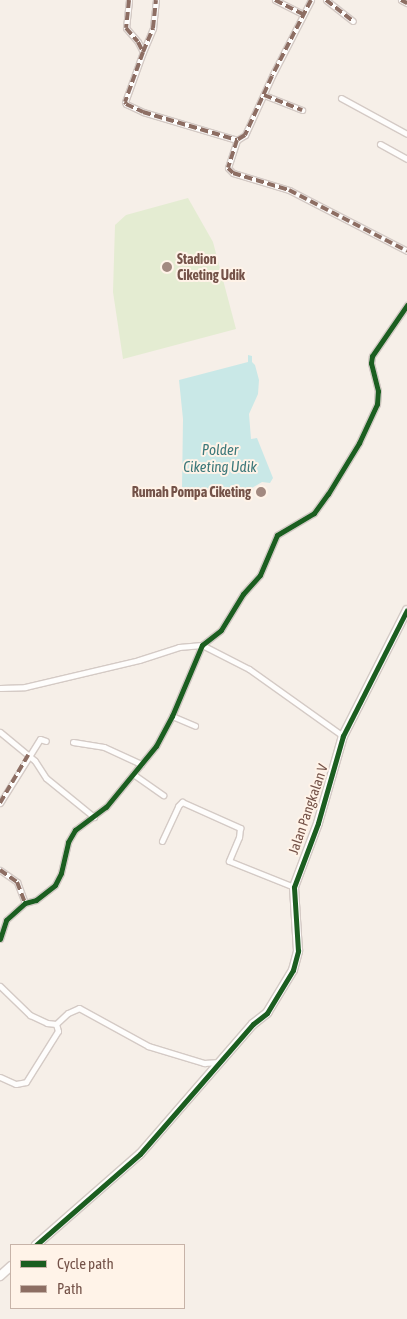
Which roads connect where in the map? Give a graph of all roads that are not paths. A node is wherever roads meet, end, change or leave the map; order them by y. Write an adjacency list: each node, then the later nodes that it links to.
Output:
1 (129, 0): 10 (street)
2 (156, 0): 10 (street)
3 (275, 0): 8 (street)
4 (311, 0): 8 (street)
5 (326, 0): 9 (street)
6 (401, 0): 7 (street)
7 (407, 3)
8 (303, 14): 11 (street)
9 (353, 21)
10 (142, 52): 15 (street)
11 (264, 95): 13 (street); 15 (street)
12 (340, 98): 14 (street)
13 (302, 110)
14 (407, 134)
15 (237, 140): 18 (street)
16 (380, 144): 17 (street)
17 (407, 159)
18 (407, 250)
19 (407, 305): 21 (street)
20 (407, 610): 26 (street, Jalan Pangkalan V)
21 (202, 645): 22 (street); 23 (street); 26 (street)
22 (0, 688)
23 (172, 716): 24 (street); 30 (street)
24 (195, 726)
25 (0, 732): 29 (street)
26 (343, 736): 37 (street, Jalan Pangkalan V)
27 (46, 741): 29 (street)
28 (73, 742): 30 (street)
29 (28, 755): 33 (street); 34 (street)
30 (141, 764): 31 (street)
31 (133, 774): 32 (street); 34 (street)
32 (162, 794)
33 (0, 803)
34 (94, 816): 38 (street)
35 (162, 841): 37 (street)
36 (0, 870): 38 (street)
37 (294, 886): 42 (street, Jalan Pangkalan V)
38 (25, 903): 39 (street)
39 (0, 939)
40 (0, 986): 41 (street)
41 (56, 1024): 42 (street); 43 (street)
42 (220, 1062): 44 (street, Jalan Pangkalan V)
43 (0, 1077)
44 (37, 1244)
45 (10, 1267): 46 (street)
46 (0, 1276)

